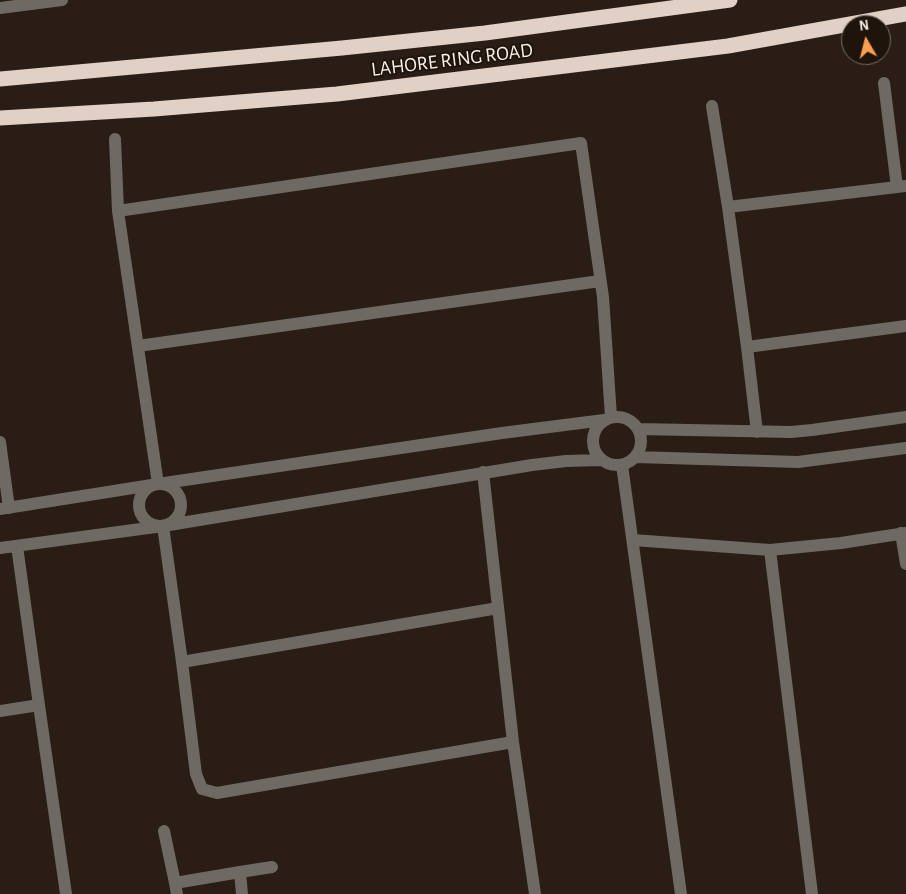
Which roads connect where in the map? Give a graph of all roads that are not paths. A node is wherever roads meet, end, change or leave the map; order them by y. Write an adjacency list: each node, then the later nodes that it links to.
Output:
1 (62, 0): 3 (street)
2 (730, 0): 5 (highway, LAHORE RING ROAD)
3 (0, 8)
4 (906, 14): 8 (highway, LAHORE RING ROAD)
5 (0, 79)
6 (884, 83): 10 (street)
7 (712, 106): 11 (street)
8 (0, 118)
9 (115, 139): 12 (street)
10 (901, 187): 11 (street)
11 (728, 207): 16 (street)
12 (118, 211): 13 (street); 15 (street)
13 (600, 280): 15 (street); 18 (street)
14 (906, 326): 16 (street)
15 (138, 346): 27 (street)
16 (747, 347): 20 (street)
17 (906, 417): 20 (street)
18 (608, 419): 19 (street); 24 (street); 27 (street)
19 (638, 428): 20 (street); 23 (street)
20 (757, 432)
21 (0, 442): 28 (street)
22 (906, 448): 23 (street)
23 (636, 457): 25 (street)
24 (601, 460): 25 (street); 26 (street)
25 (622, 465): 31 (street)
26 (483, 472): 29 (street); 36 (street)
27 (158, 484): 28 (street); 29 (street); 29 (street)
28 (4, 509)
29 (163, 526): 32 (street); 37 (street)
30 (904, 533): 34 (street); 35 (street)
31 (633, 540): 34 (street); 48 (street)
32 (17, 546): 33 (street); 38 (street)
33 (0, 548)
34 (770, 550): 49 (street)
35 (906, 564)
36 (498, 608): 37 (street); 40 (street)
37 (182, 662): 40 (street)
38 (39, 705): 39 (street); 45 (street)
39 (0, 712)
40 (513, 742): 47 (street)
41 (164, 831): 44 (street)
42 (272, 867): 43 (street)
43 (240, 872): 44 (street); 46 (street)
44 (176, 889)
45 (66, 894)
46 (242, 894)
47 (535, 894)
48 (681, 894)
49 (812, 894)

